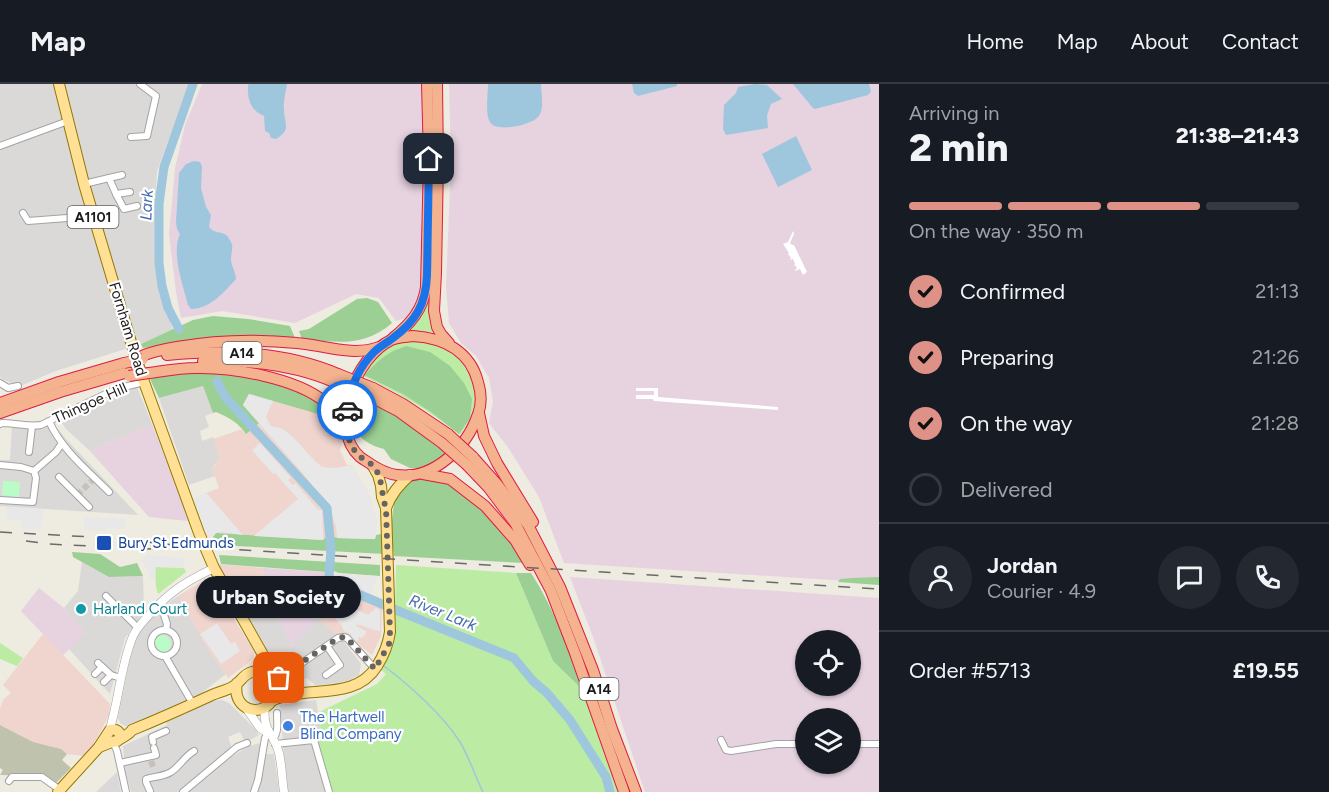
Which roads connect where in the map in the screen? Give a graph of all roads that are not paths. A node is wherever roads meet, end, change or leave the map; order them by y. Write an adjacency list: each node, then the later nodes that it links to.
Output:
1 (59, 84): 5 (main road, Fornham Road / A1101)
2 (140, 84): 6 (street)
3 (428, 84): 16 (highway)
4 (437, 84): 17 (highway)
5 (69, 121): 7 (street); 10 (main road, Fornham Road / A1101)
6 (131, 137)
7 (0, 146)
8 (122, 175): 9 (street)
9 (109, 178): 10 (street); 12 (street)
10 (84, 184): 14 (main road, Fornham Road / A1101)
11 (130, 192): 12 (street)
12 (116, 195): 13 (street)
13 (137, 206)
14 (90, 207): 15 (street); 19 (main road, Fornham Road / A1101)
15 (23, 213)
16 (393, 339): 17 (highway); 18 (highway)
17 (452, 345): 24 (highway)
18 (381, 346): 19 (highway, A14); 28 (highway)
19 (138, 368): 22 (highway, A14); 23 (highway, A14); 25 (street, Thingoe Hill); 28 (highway, A14); 31 (highway, A14, bridge); 41 (main road, Fornham Road / A1101)
20 (0, 384): 21 (street)
21 (18, 386)
22 (0, 403)
23 (0, 413)
24 (479, 413): 35 (highway); 42 (highway, A14)
25 (49, 421): 27 (street, Thingoe Hill); 29 (street)
26 (0, 424): 27 (street, Thingoe Hill)
27 (32, 426): 30 (street)
28 (348, 435): 33 (highway)
29 (62, 444): 34 (street); 37 (street)
30 (28, 452)
31 (470, 461): 42 (highway, A14); 45 (highway, A14)
32 (0, 465): 34 (street)
33 (374, 466): 35 (highway); 40 (main road)
34 (34, 471): 38 (street)
35 (415, 474): 40 (main road); 45 (highway, A14)
36 (59, 477): 39 (street)
37 (109, 492)
38 (0, 500)
39 (90, 507)
40 (386, 508): 51 (main road)
41 (214, 568): 44 (street); 48 (main road, A1101)
42 (560, 586): 87 (highway, A14)
43 (106, 596): 46 (street)
44 (160, 603): 46 (street); 47 (street)
45 (558, 611): 86 (highway, A14)
46 (138, 628): 56 (street)
47 (166, 630): 50 (street); 50 (street)
48 (257, 645): 52 (main road); 57 (main road, A1101)
49 (327, 646): 51 (street); 55 (street); 57 (street)
50 (165, 656): 63 (street)
51 (375, 669): 61 (main road)
52 (253, 671): 57 (main road); 59 (main road)
53 (95, 674): 54 (street)
54 (111, 675): 56 (street); 58 (street)
55 (326, 675)
56 (122, 678): 67 (street)
57 (274, 680): 61 (main road); 62 (main road)
58 (104, 682)
59 (237, 683): 60 (main road); 64 (main road)
60 (211, 695): 63 (main road); 64 (main road)
61 (286, 695): 62 (main road)
62 (268, 704): 64 (main road); 68 (street)
63 (193, 705): 67 (main road)
64 (242, 705): 68 (street)
65 (277, 713): 68 (street)
66 (166, 731): 75 (street)
67 (115, 738): 76 (street); 79 (main road)
68 (272, 739): 83 (street); 84 (street); 85 (street)
69 (721, 740): 71 (street)
70 (247, 743): 82 (street)
71 (795, 744)
72 (861, 744): 73 (street)
73 (879, 744)
74 (194, 751): 77 (street)
75 (152, 761): 76 (street); 77 (street)
76 (120, 763): 81 (street)
77 (155, 776): 80 (street)
78 (9, 781): 79 (street)
79 (59, 791)
80 (150, 791)
81 (126, 792)
82 (183, 792)
83 (254, 792)
84 (284, 792)
85 (329, 792)
86 (624, 792)
87 (636, 792)

